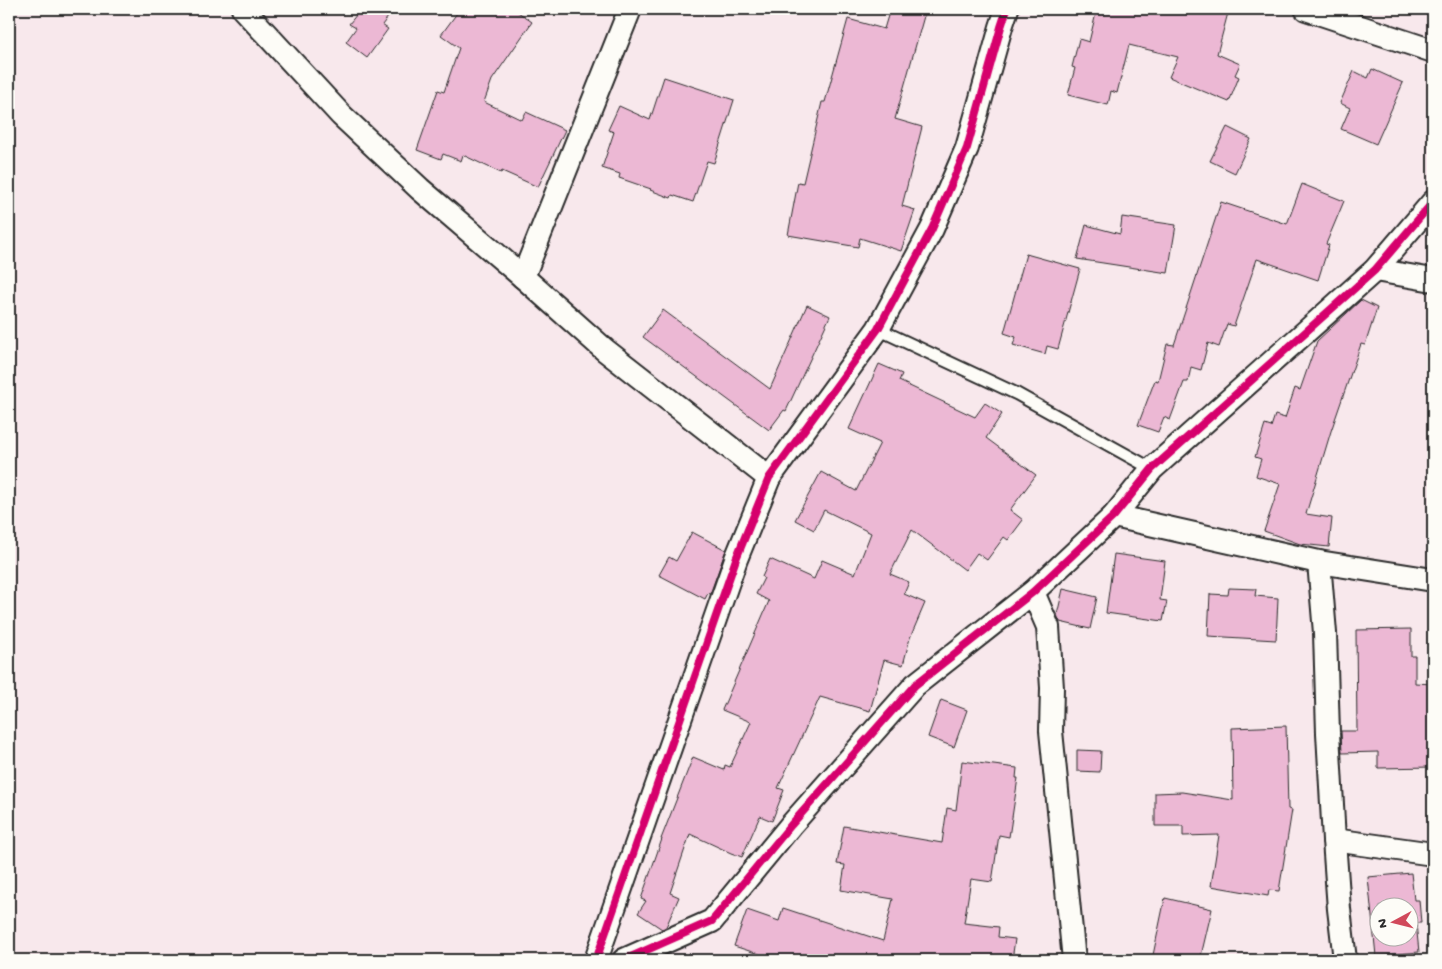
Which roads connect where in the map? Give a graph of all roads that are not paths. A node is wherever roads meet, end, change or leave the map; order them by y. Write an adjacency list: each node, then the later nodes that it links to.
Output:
1 (243, 9): 8 (street)
2 (630, 9): 8 (street)
3 (1007, 9): 10 (street)
4 (1306, 9): 5 (street)
5 (1433, 51)
6 (1433, 202): 7 (street)
7 (1375, 270): 9 (street); 11 (street)
8 (523, 277): 12 (street)
9 (1433, 280)
10 (878, 328): 11 (lane); 12 (street)
11 (1152, 469): 13 (street)
12 (769, 478): 20 (street)
13 (1114, 516): 14 (street); 16 (street)
14 (1319, 562): 15 (street); 17 (street)
15 (1433, 580)
16 (1033, 592): 19 (street); 22 (street)
17 (1334, 840): 18 (street); 23 (street)
18 (1433, 854)
19 (658, 954): 21 (street)
20 (596, 960)
21 (624, 960)
22 (1074, 960)
23 (1345, 960)

